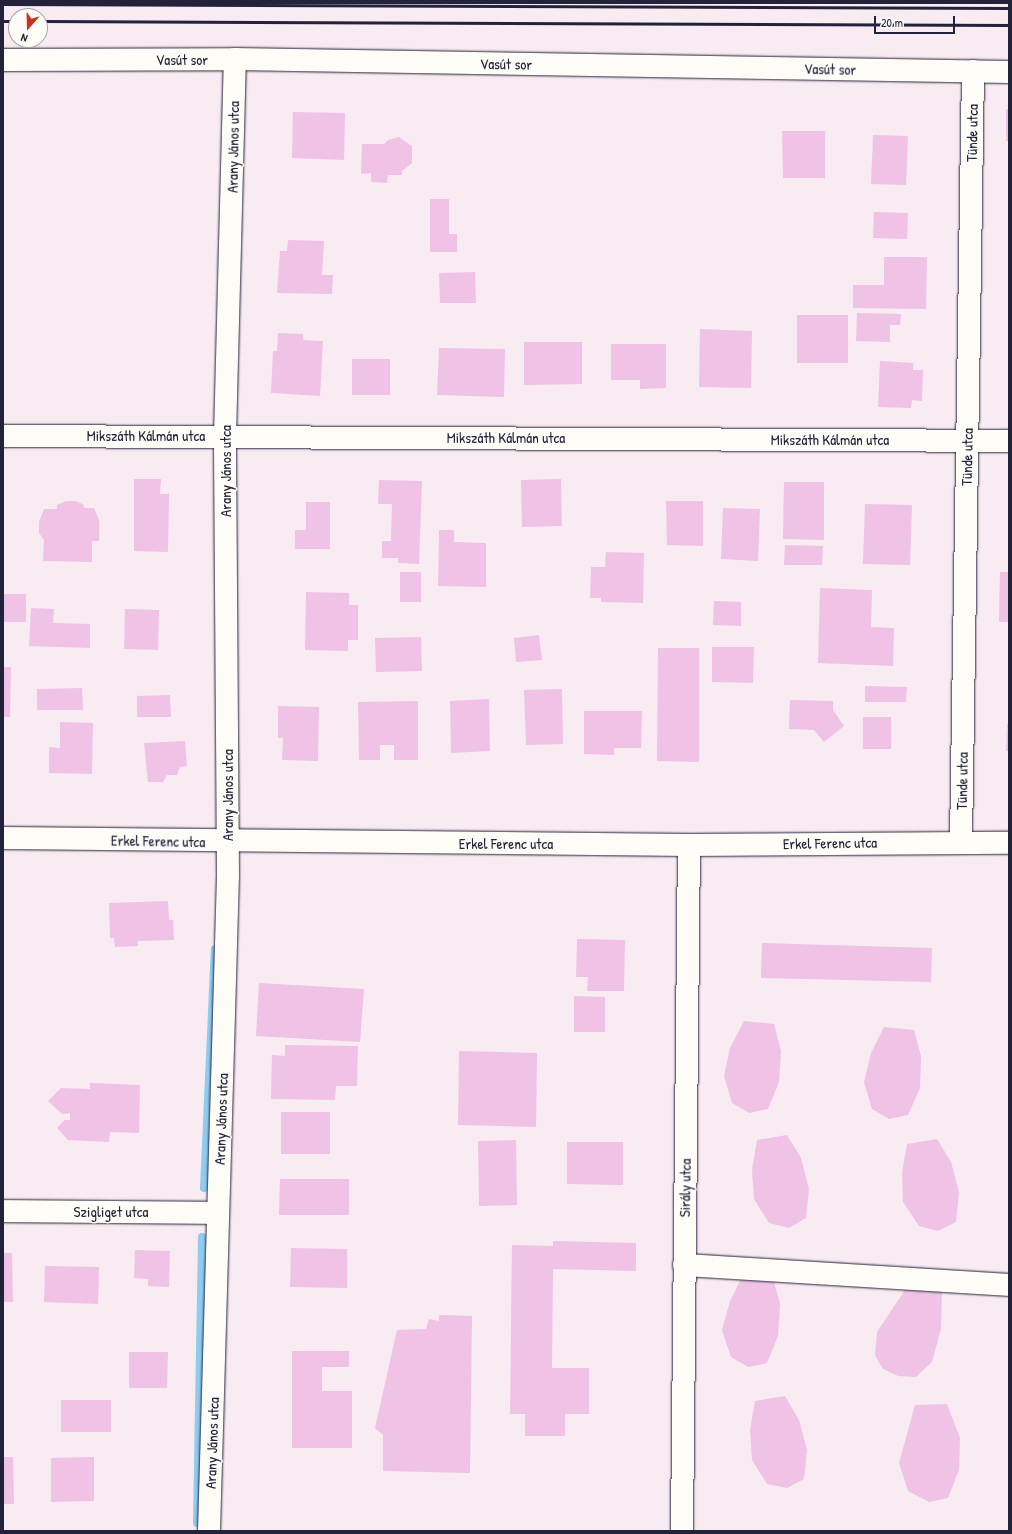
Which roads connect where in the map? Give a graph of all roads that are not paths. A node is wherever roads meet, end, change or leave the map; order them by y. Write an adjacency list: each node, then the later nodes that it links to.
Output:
1 (3, 60): 2 (street, Vasút sor)
2 (235, 60): 3 (street, Vasút sor); 6 (street, Arany János utca)
3 (973, 71): 4 (street, Vasút sor); 7 (street, Tünde utca)
4 (1009, 72)
5 (3, 436): 6 (street, Mikszáth Kálmán utca)
6 (225, 436): 7 (street, Mikszáth Kálmán utca); 10 (street, Arany János utca)
7 (967, 441): 8 (street, Mikszáth Kálmán utca); 11 (street, Tünde utca)
8 (1009, 441)
9 (3, 838): 10 (street, Erkel Ferenc utca)
10 (228, 842): 13 (street, Erkel Ferenc utca); 15 (street, Arany János utca)
11 (961, 842): 12 (street, Erkel Ferenc utca); 13 (street, Erkel Ferenc utca)
12 (1009, 843)
13 (689, 845): 16 (street, Sirály utca)
14 (3, 1212): 15 (street, Szigliget utca)
15 (218, 1213): 18 (street, Arany János utca)
16 (684, 1265): 17 (street); 19 (street, Sirály utca)
17 (1009, 1285)
18 (209, 1531)
19 (682, 1531)

